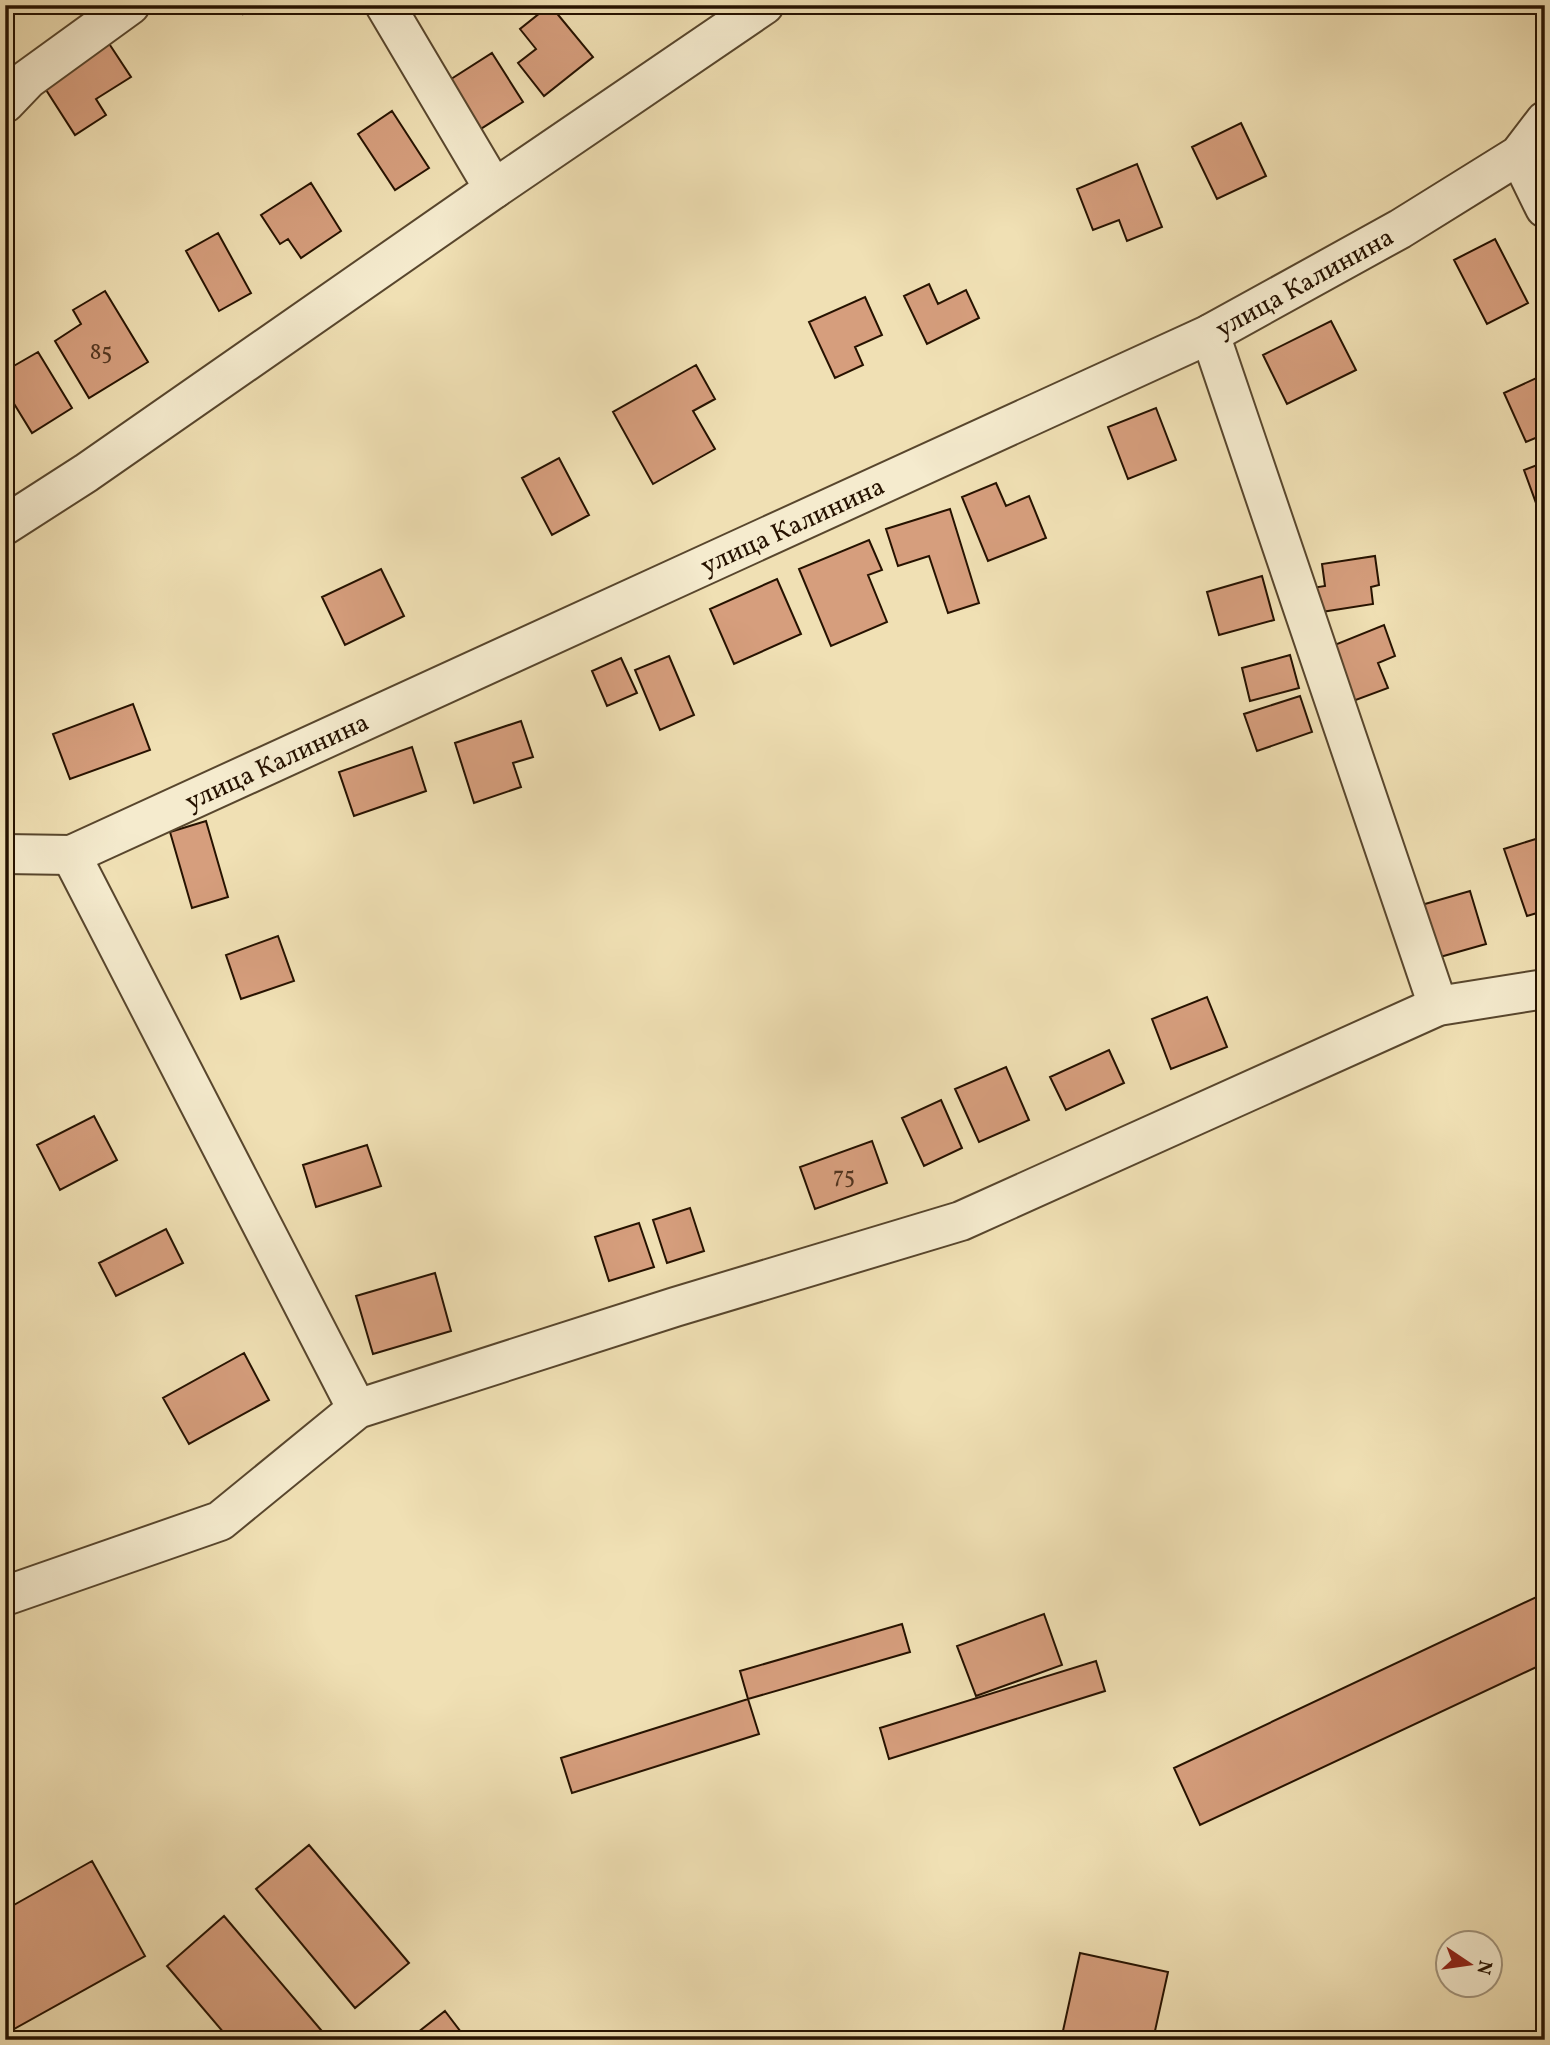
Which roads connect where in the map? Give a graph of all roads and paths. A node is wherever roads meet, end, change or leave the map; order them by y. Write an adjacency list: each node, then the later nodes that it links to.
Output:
1 (130, 5): 4 (street)
2 (385, 5): 7 (street)
3 (764, 5): 7 (street)
4 (5, 103)
5 (1545, 121): 6 (street, улица Калинина)
6 (1519, 155): 8 (street); 9 (street, улица Калинина)
7 (494, 189): 10 (street)
8 (1545, 208)
9 (1210, 334): 12 (street, улица Калинина); 14 (street)
10 (5, 525)
11 (5, 855): 12 (street, улица Калинина)
12 (71, 855): 15 (street)
13 (1545, 989): 14 (street)
14 (1437, 1006): 15 (street)
15 (356, 1409): 16 (street)
16 (5, 1597)

